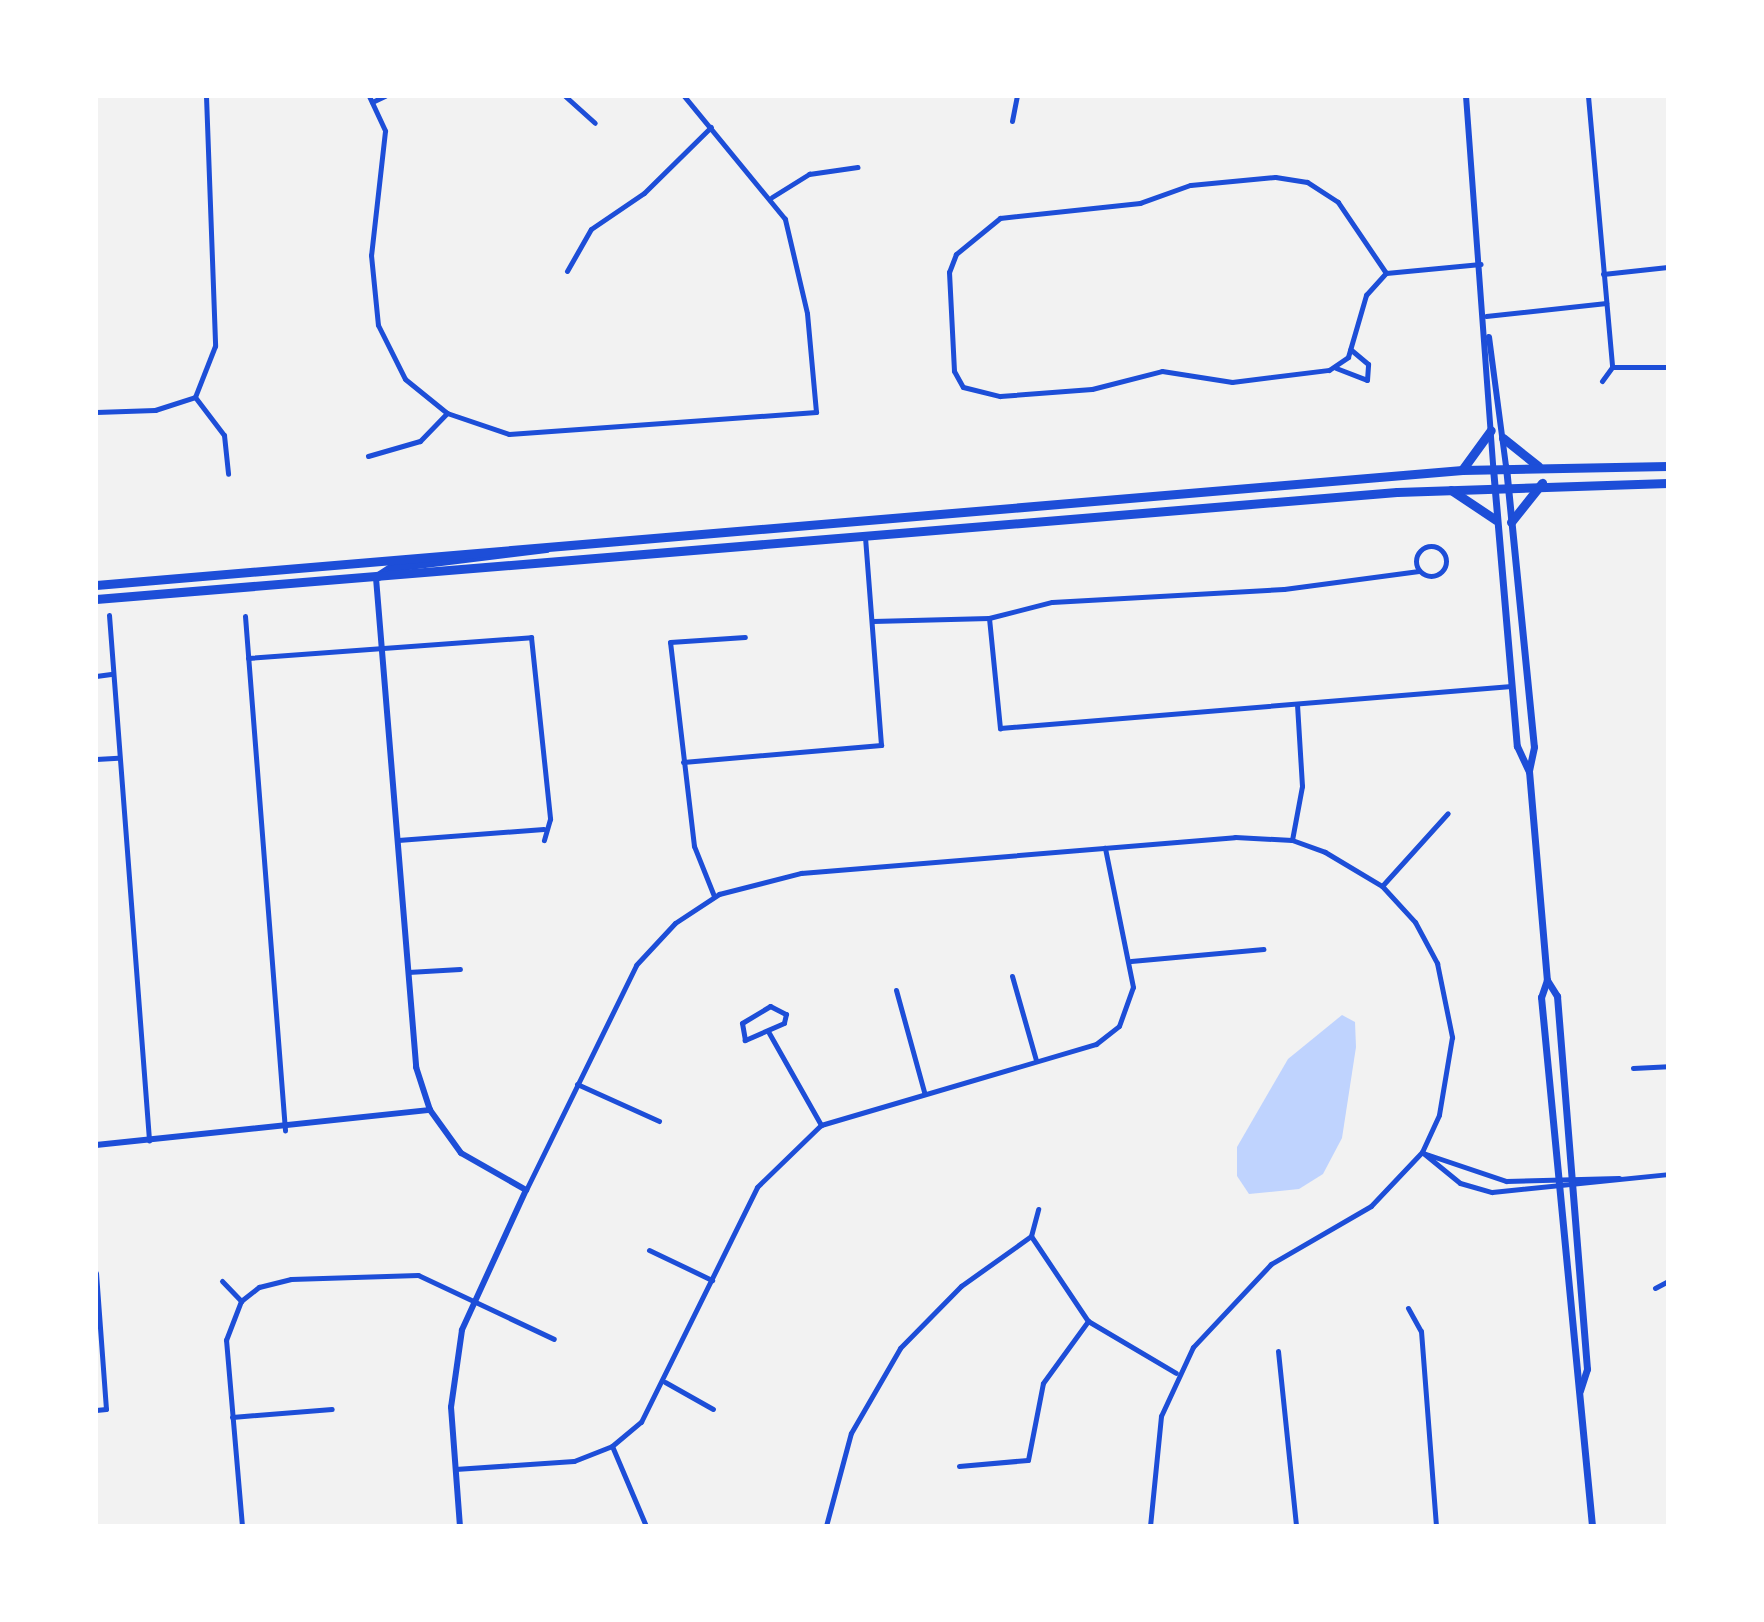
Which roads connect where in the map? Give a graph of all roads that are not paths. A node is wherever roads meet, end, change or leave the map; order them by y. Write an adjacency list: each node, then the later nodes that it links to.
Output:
1 (206, 96): 27 (street)
2 (385, 96): 8 (street)
3 (565, 96): 10 (street)
4 (684, 96): 11 (street)
5 (1017, 96): 9 (street)
6 (1466, 96): 14 (street)
7 (1588, 96): 18 (street)
8 (370, 99): 29 (street)
9 (1012, 121)
10 (595, 123)
11 (711, 127): 13 (street); 16 (street)
12 (858, 167): 13 (street)
13 (772, 197): 29 (street)
14 (1481, 264): 17 (street); 20 (street)
15 (1668, 267): 18 (street)
16 (567, 271)
17 (1386, 273): 22 (street); 25 (street)
18 (1603, 274): 19 (street)
19 (1606, 303): 20 (street); 23 (street)
20 (1486, 316): 21 (street)
21 (1487, 330): 30 (street); 31 (street)
22 (1350, 349): 25 (street); 25 (street)
23 (1612, 367): 24 (street); 26 (street)
24 (1668, 367)
25 (1335, 368)
26 (1602, 381)
27 (195, 397): 28 (street); 38 (street)
28 (96, 412)
29 (447, 413): 32 (street)
30 (1491, 430): 36 (street); 37 (highway)
31 (1503, 438): 33 (highway); 35 (street)
32 (368, 456)
33 (1538, 466): 34 (highway); 35 (highway)
34 (1668, 466)
35 (1506, 467): 36 (highway); 41 (main road)
36 (1493, 468): 37 (highway); 42 (main road)
37 (1462, 470): 47 (highway)
38 (228, 474)
39 (1542, 483): 40 (highway); 41 (highway); 45 (highway)
40 (1668, 483)
41 (1507, 485): 42 (highway); 45 (main road)
42 (1494, 486): 43 (highway); 44 (main road)
43 (1448, 488): 44 (highway); 46 (highway)
44 (1496, 520): 63 (main road)
45 (1511, 522): 68 (main road)
46 (865, 535): 49 (highway); 55 (street)
47 (549, 546): 49 (highway); 50 (highway)
48 (1419, 571): 48 (street); 54 (street)
49 (376, 578): 51 (highway); 59 (street)
50 (96, 585)
51 (96, 599)
52 (109, 615): 61 (street)
53 (245, 616): 60 (street)
54 (989, 618): 55 (street); 64 (street)
55 (873, 621): 67 (street)
56 (745, 637): 67 (street)
57 (544, 647): 58 (street)
58 (535, 648): 59 (street); 70 (street)
59 (383, 649): 60 (street); 71 (street)
60 (248, 658): 93 (street)
61 (111, 674): 62 (street); 65 (street)
62 (96, 676)
63 (1511, 686): 64 (street); 68 (main road)
64 (1297, 704): 73 (street)
65 (118, 758): 66 (street); 94 (street)
66 (96, 759)
67 (683, 762): 76 (street)
68 (1529, 771): 82 (main road)
69 (1448, 813): 75 (street)
70 (544, 829): 71 (street); 72 (street)
71 (398, 840): 80 (street)
72 (544, 840)
73 (1292, 840): 74 (street); 75 (street)
74 (1105, 848): 76 (street); 78 (street)
75 (1382, 886): 96 (street)
76 (714, 896): 88 (street)
77 (1263, 949): 78 (street)
78 (1131, 961): 85 (street)
79 (460, 969): 80 (street)
80 (408, 972): 90 (street)
81 (1012, 976): 85 (street)
82 (1547, 980): 98 (main road); 99 (main road)
83 (896, 990): 89 (street)
84 (769, 1033): 84 (street); 92 (street)
85 (1036, 1060): 89 (street)
86 (1668, 1066): 87 (street)
87 (1633, 1068)
88 (577, 1084): 91 (street); 102 (street)
89 (924, 1092): 92 (street)
90 (430, 1110): 93 (street); 102 (street)
91 (659, 1121)
92 (821, 1125): 108 (street)
93 (285, 1130): 94 (street)
94 (149, 1141): 95 (street)
95 (96, 1145)
96 (1422, 1152): 99 (street); 103 (street); 118 (street)
97 (1668, 1174): 100 (street)
98 (1572, 1176): 99 (street); 100 (street); 101 (main road)
99 (1556, 1178): 103 (main road)
100 (1621, 1179): 101 (street)
101 (1573, 1189): 103 (street); 120 (main road)
102 (526, 1190): 112 (street)
103 (1557, 1190): 120 (main road)
104 (1038, 1209): 105 (street)
105 (1031, 1236): 115 (street); 133 (street)
106 (649, 1250): 108 (street)
107 (97, 1273): 123 (street)
108 (712, 1280): 119 (street)
109 (222, 1281): 113 (street)
110 (1668, 1281): 111 (street)
111 (1655, 1288)
112 (474, 1296): 113 (street); 116 (street); 129 (street)
113 (241, 1301): 124 (street)
114 (1408, 1308): 136 (street)
115 (1088, 1321): 118 (street); 128 (street)
116 (554, 1339)
117 (1278, 1351): 135 (street)
118 (1176, 1373): 134 (street)
119 (665, 1382): 122 (street); 127 (street)
120 (1580, 1391): 137 (main road)
121 (332, 1409): 124 (street)
122 (713, 1409)
123 (96, 1410)
124 (232, 1417): 130 (street)
125 (1667, 1419): 126 (street)
126 (1668, 1445)
127 (612, 1446): 129 (street); 132 (street)
128 (959, 1466)
129 (455, 1469): 131 (street)
130 (242, 1526)
131 (460, 1526)
132 (646, 1526)
133 (826, 1526)
134 (1150, 1526)
135 (1296, 1526)
136 (1436, 1526)
137 (1592, 1526)

